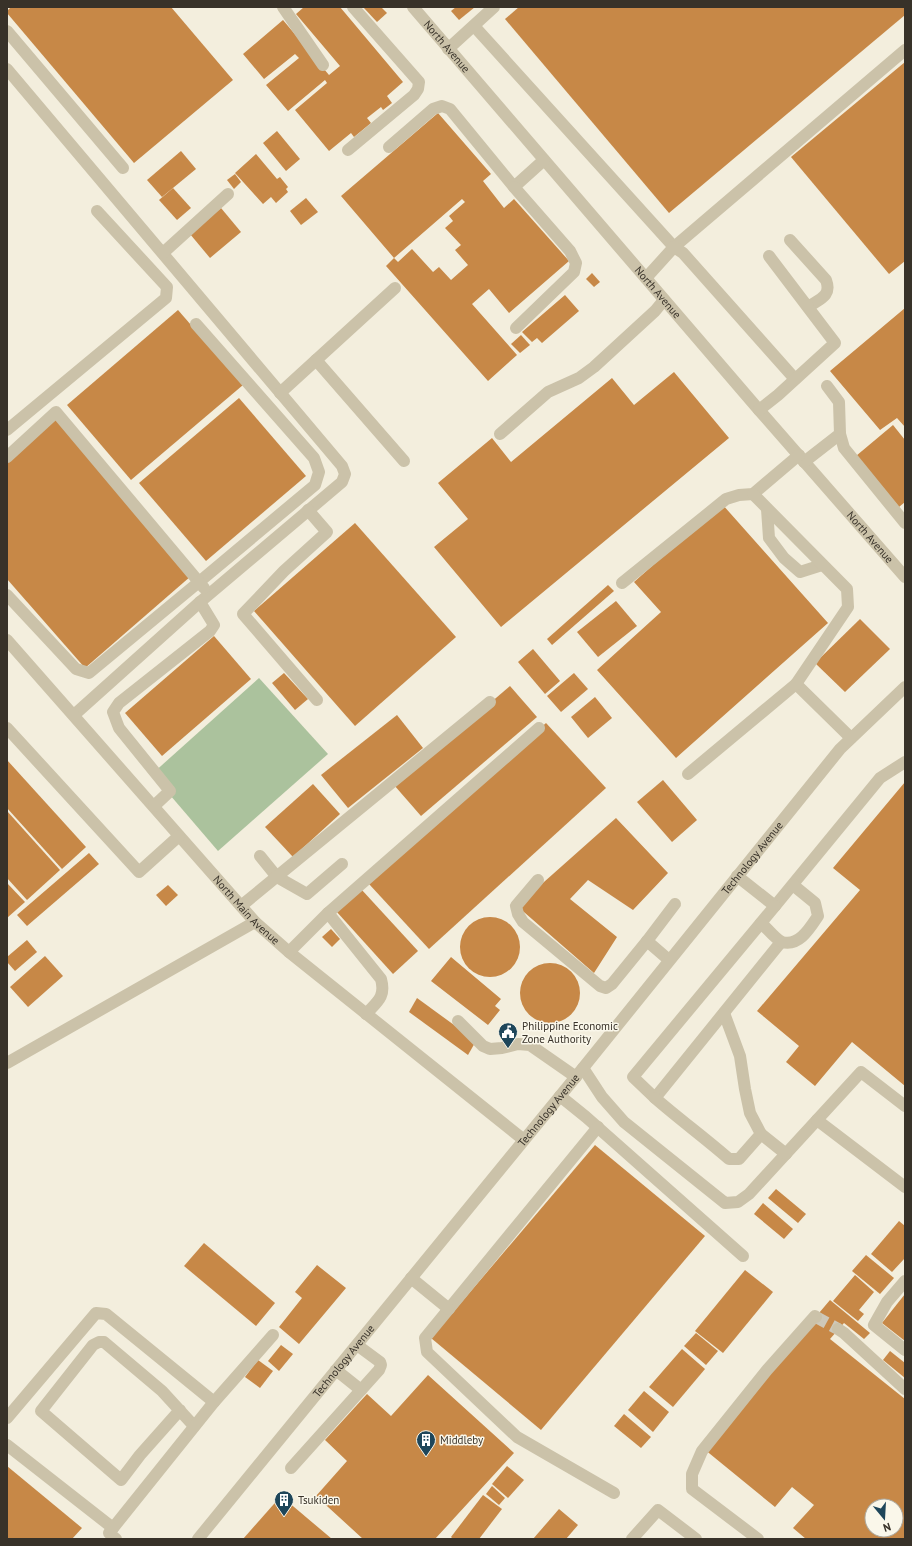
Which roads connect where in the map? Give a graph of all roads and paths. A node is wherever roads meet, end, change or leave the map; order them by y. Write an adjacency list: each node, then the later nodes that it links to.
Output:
1 (283, 7): 9 (street)
2 (353, 7): 12 (street)
3 (494, 7): 5 (street)
4 (418, 9): 7 (street, North Avenue)
5 (474, 26): 7 (street); 19 (street)
6 (7, 31): 14 (street)
7 (448, 49): 13 (street, North Avenue)
8 (905, 50): 19 (street)
9 (323, 65)
10 (7, 69): 20 (street)
11 (389, 147): 15 (street)
12 (348, 150)
13 (544, 160): 15 (street); 22 (street, North Avenue)
14 (123, 168)
15 (514, 187): 27 (street)
16 (228, 194): 20 (street)
17 (97, 211): 33 (street)
18 (790, 240): 25 (street)
19 (674, 247): 22 (street); 29 (street)
20 (163, 254): 31 (street)
21 (769, 256): 25 (street)
22 (646, 278): 24 (street, North Avenue)
23 (395, 288): 28 (street)
24 (664, 300): 32 (street, North Avenue); 34 (street)
25 (808, 307): 29 (street)
26 (196, 324): 45 (street)
27 (516, 328)
28 (316, 360): 31 (street); 38 (street)
29 (795, 379): 32 (street)
30 (827, 386): 35 (street)
31 (280, 393): 41 (street)
32 (759, 410): 37 (street, North Avenue)
33 (7, 430)
34 (500, 434)
35 (840, 434): 37 (street); 42 (street)
36 (7, 457): 45 (street)
37 (802, 458): 39 (street); 44 (street, North Avenue)
38 (404, 461)
39 (753, 494): 40 (street); 46 (street)
40 (767, 509): 43 (street); 43 (street)
41 (308, 510): 48 (street); 52 (street)
42 (905, 522)
43 (822, 565): 50 (street)
44 (905, 577)
45 (199, 582): 47 (street); 48 (street)
46 (622, 583)
47 (7, 595)
48 (205, 598): 54 (street); 60 (street)
49 (7, 640): 54 (street, North Main Avenue)
50 (796, 684): 57 (street); 59 (street)
51 (905, 687): 57 (street, Technology Avenue)
52 (317, 700)
53 (490, 702): 65 (street)
54 (74, 715): 60 (street, North Main Avenue)
55 (7, 728): 61 (street)
56 (540, 728): 71 (street)
57 (851, 738): 64 (street, Technology Avenue)
58 (905, 762): 67 (street)
59 (688, 774)
60 (154, 806): 61 (street, North Main Avenue)
61 (179, 836): 69 (street, North Main Avenue)
62 (260, 856): 65 (street)
63 (342, 864): 65 (street)
64 (737, 876): 70 (street); 77 (street, Technology Avenue)
65 (277, 877): 69 (street)
66 (538, 880): 74 (street)
67 (792, 885): 70 (street); 75 (street)
68 (675, 904): 74 (street)
69 (240, 906): 72 (street, North Main Avenue)
70 (775, 906): 73 (street)
71 (328, 914): 76 (street); 79 (street)
72 (255, 922): 76 (street, North Main Avenue); 81 (street)
73 (761, 923): 75 (street); 84 (street)
74 (647, 941): 77 (street)
75 (781, 942): 78 (street)
76 (289, 952): 79 (street, North Main Avenue)
77 (669, 960): 82 (street, Technology Avenue)
78 (724, 1013): 84 (street); 88 (street)
79 (366, 1014): 89 (street, North Main Avenue)
80 (458, 1021): 82 (street)
81 (7, 1063)
82 (579, 1073): 83 (street, Technology Avenue); 90 (street)
83 (560, 1096): 87 (street); 89 (street, Technology Avenue)
84 (655, 1098): 88 (street)
85 (905, 1106): 86 (street)
86 (817, 1120): 90 (street); 91 (street)
87 (598, 1127): 92 (street); 95 (street)
88 (761, 1134): 90 (street)
89 (524, 1140): 93 (street, Technology Avenue)
90 (786, 1154)
91 (905, 1187)
92 (743, 1256)
93 (412, 1278): 95 (street); 99 (street, Technology Avenue)
94 (905, 1280): 100 (street)
95 (449, 1309): 112 (street)
96 (816, 1317): 117 (street)
97 (838, 1329): 102 (street)
98 (272, 1335): 104 (street)
99 (357, 1345): 101 (street, Technology Avenue); 103 (street)
100 (905, 1350)
101 (336, 1370): 103 (street); 114 (street, Technology Avenue)
102 (905, 1388)
103 (361, 1390): 111 (street)
104 (214, 1402): 106 (street); 108 (street)
105 (180, 1410): 107 (street); 107 (street); 108 (street)
106 (7, 1418)
107 (170, 1421): 109 (street)
108 (194, 1426): 109 (street)
109 (185, 1437): 113 (street)
110 (7, 1445): 113 (street)
111 (291, 1468)
112 (614, 1493)
113 (111, 1535)
114 (198, 1539)
115 (632, 1539): 116 (street)
116 (696, 1539)
117 (758, 1539)

